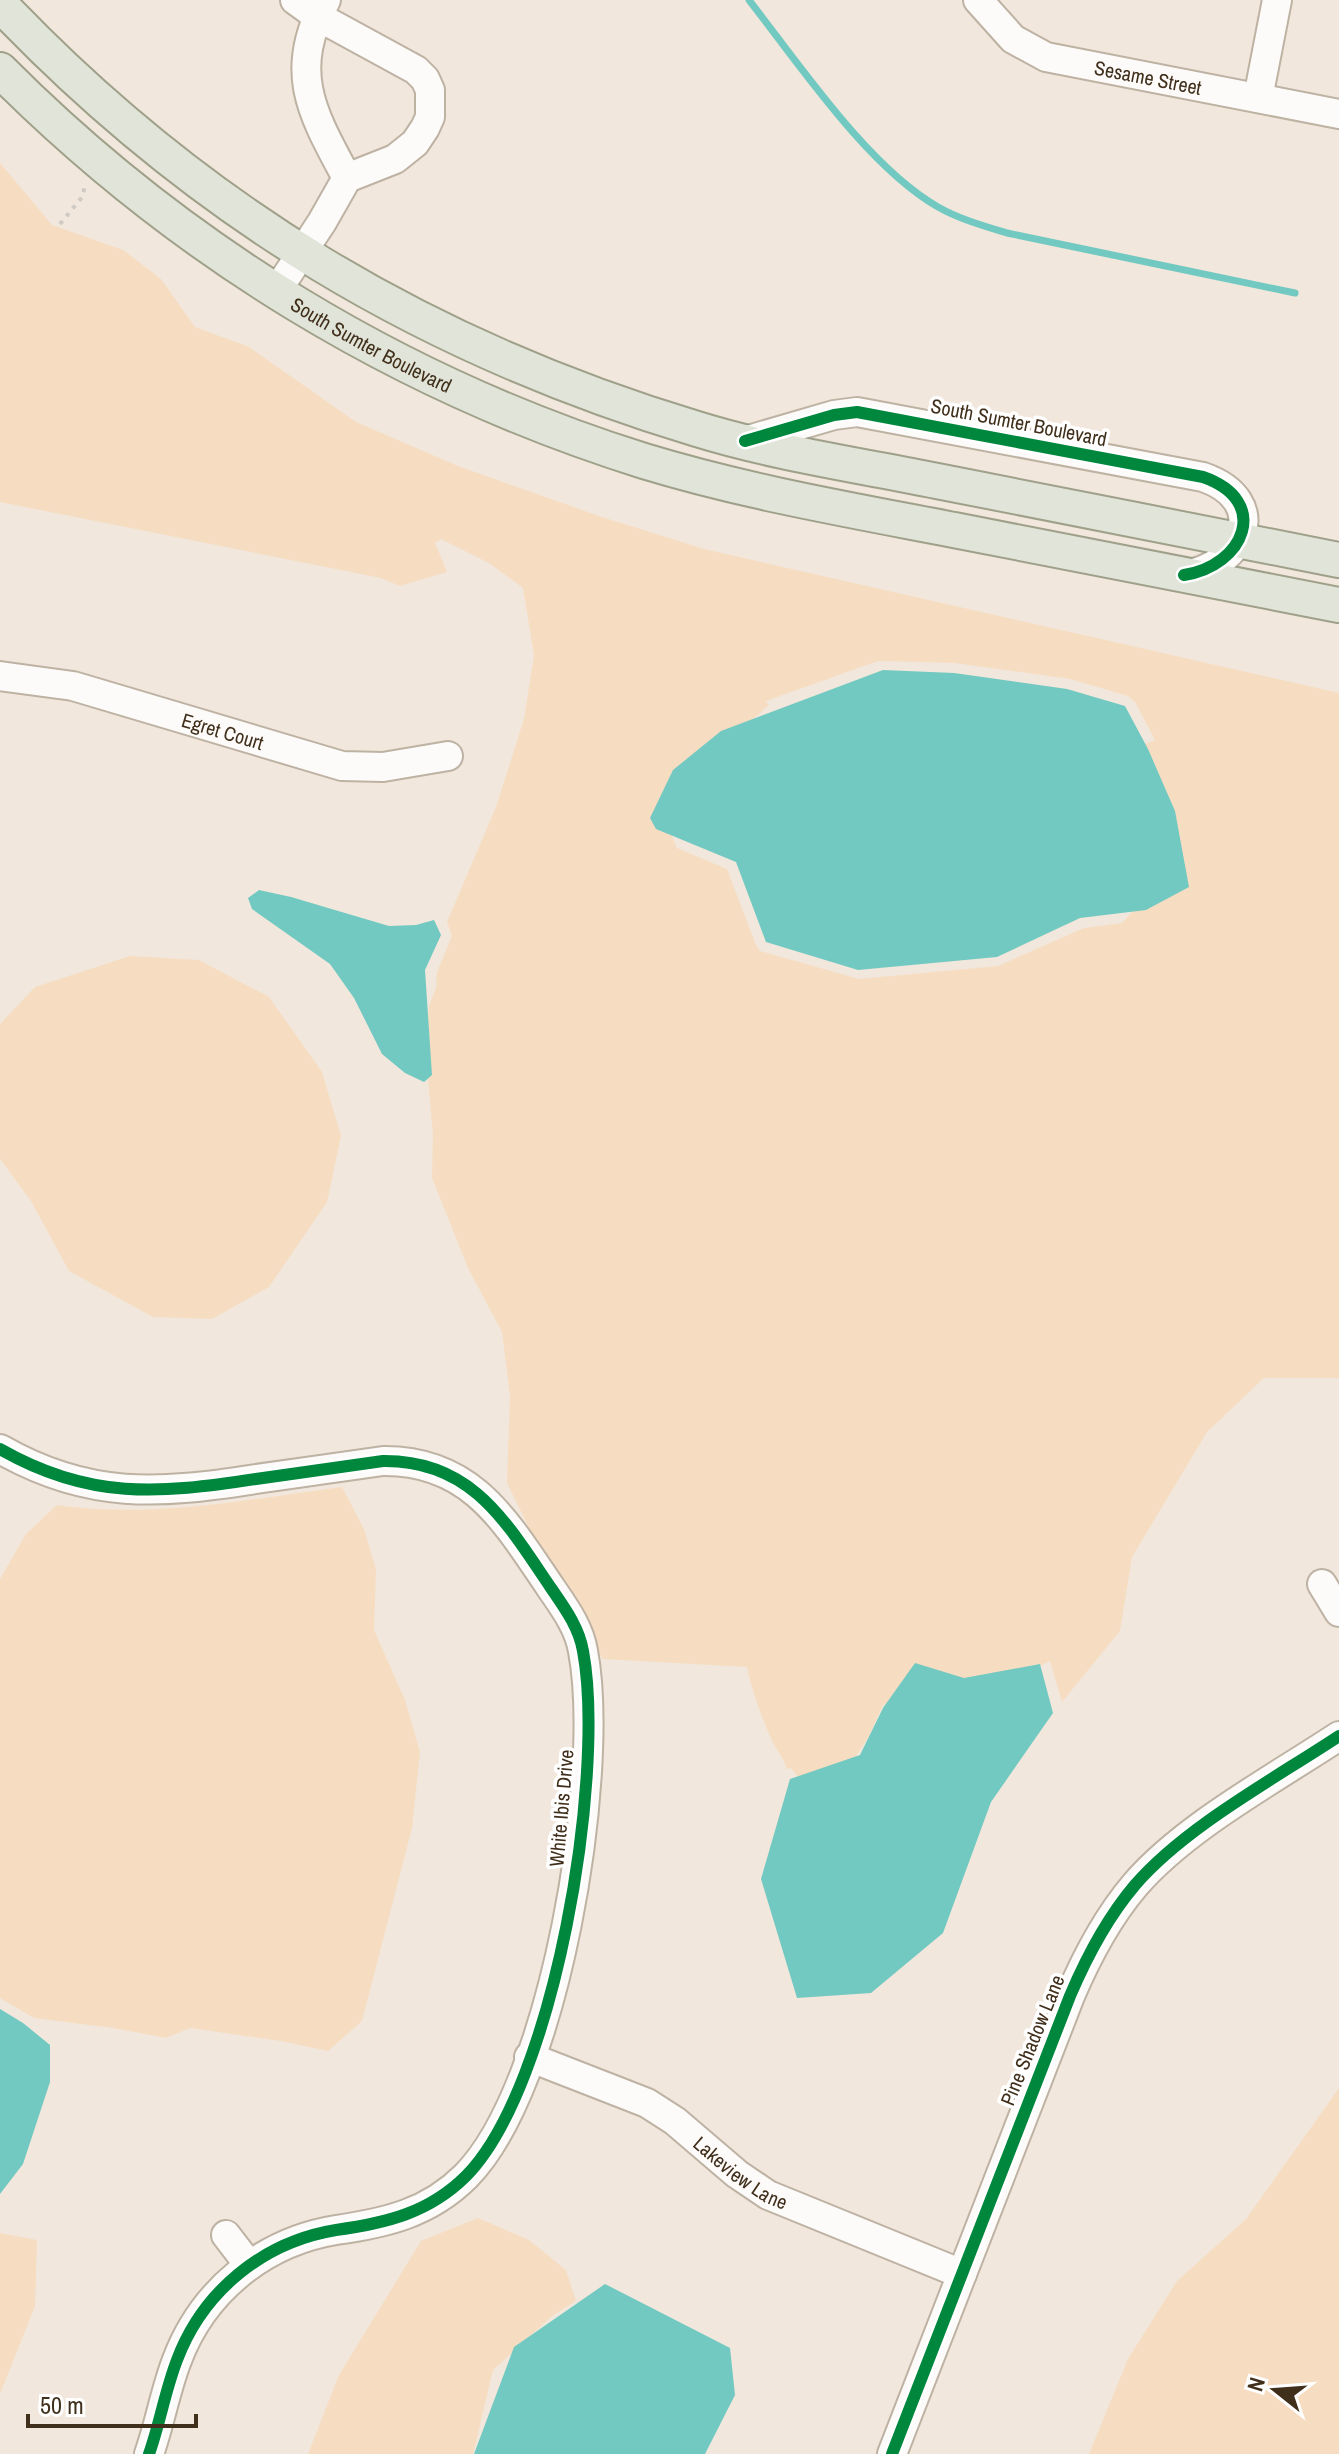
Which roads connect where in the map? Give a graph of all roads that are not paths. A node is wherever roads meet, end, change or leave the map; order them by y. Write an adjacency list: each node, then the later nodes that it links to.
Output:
1 (978, 0): 6 (street, Sesame Street)
2 (1277, 0): 6 (street)
3 (0, 4): 9 (main road)
4 (313, 5): 8 (street); 8 (street)
5 (0, 70): 10 (main road, South Sumter Boulevard)
6 (1258, 98): 7 (street, Sesame Street)
7 (1339, 114)
8 (347, 178): 9 (street)
9 (302, 253): 10 (street); 11 (main road)
10 (276, 292): 14 (main road, South Sumter Boulevard)
11 (745, 441): 12 (main road); 12 (street, South Sumter Boulevard)
12 (1239, 541): 13 (main road); 14 (street)
13 (1339, 560)
14 (1184, 575): 15 (main road, South Sumter Boulevard)
15 (1339, 605)
16 (0, 676): 17 (street, Egret Court)
17 (448, 756)
18 (0, 1449): 22 (street, White Ibis Drive)
19 (1322, 1584): 20 (street)
20 (1339, 1612)
21 (1339, 1736): 25 (street, Pine Shadow Lane)
22 (529, 2057): 24 (street, White Ibis Drive); 25 (street, Lakeview Lane)
23 (226, 2235): 24 (street)
24 (249, 2265): 26 (street, White Ibis Drive)
25 (962, 2274): 27 (street, Pine Shadow Lane)
26 (149, 2454)
27 (892, 2454)

